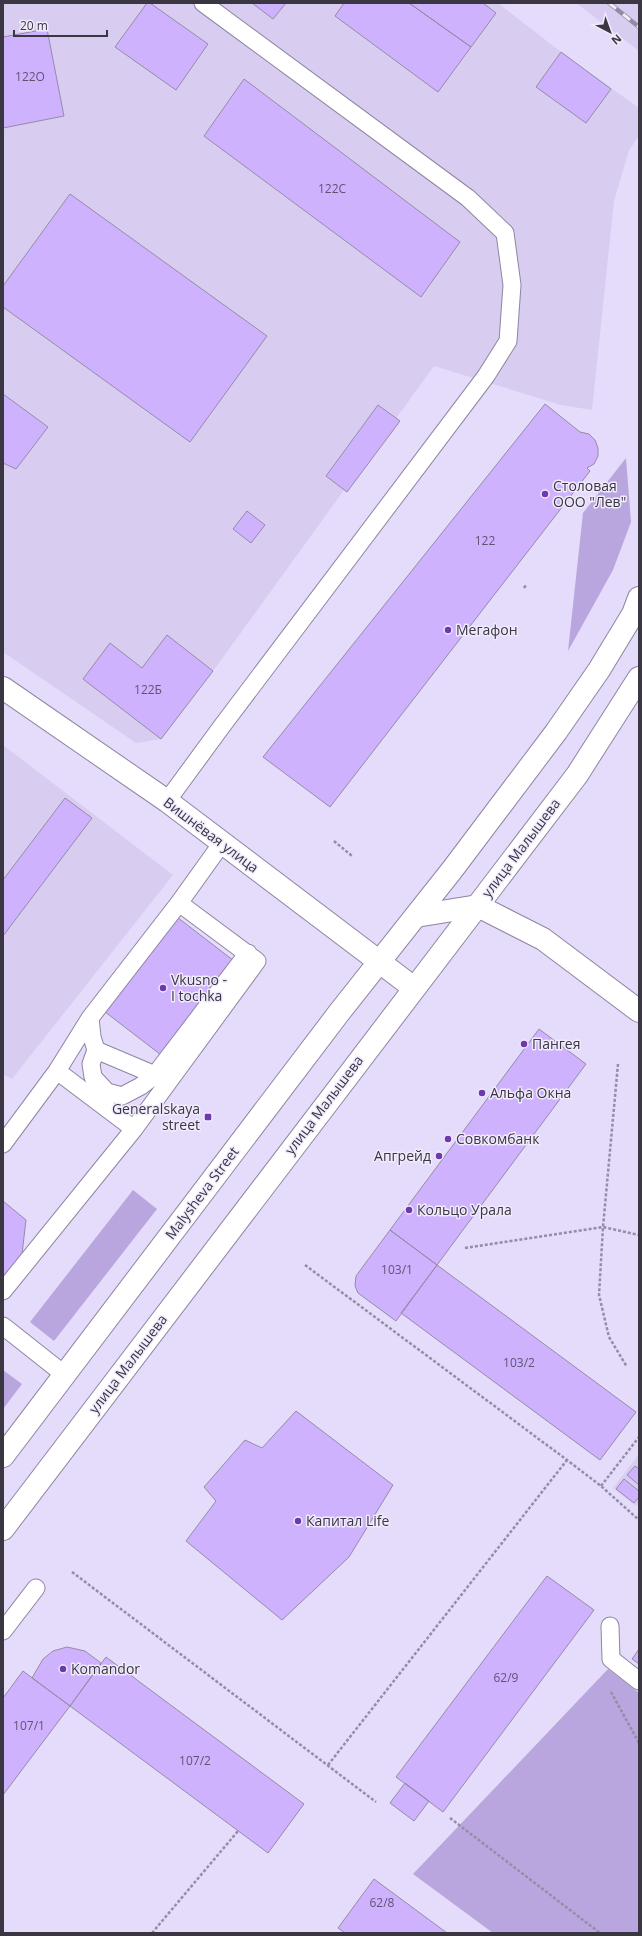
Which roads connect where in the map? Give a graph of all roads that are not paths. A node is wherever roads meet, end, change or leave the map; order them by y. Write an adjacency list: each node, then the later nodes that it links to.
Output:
1 (203, 3): 5 (lane)
2 (639, 598): 9 (main road)
3 (639, 678): 8 (main road, улица Малышева)
4 (3, 688): 5 (main road, Вишнёвая улица)
5 (167, 802): 6 (main road, Вишнёвая улица)
6 (222, 843): 7 (lane); 11 (main road, Вишнёвая улица)
7 (178, 903): 10 (lane); 14 (lane)
8 (478, 906): 9 (main road); 12 (main road, улица Малышева); 13 (main road)
9 (416, 916): 11 (main road)
10 (248, 953): 17 (lane); 18 (lane)
11 (379, 962): 12 (main road, Вишнёвая улица); 22 (main road, Malysheva Street)
12 (414, 988): 24 (main road, улица Малышева)
13 (639, 1011)
14 (90, 1018): 15 (lane); 16 (lane)
15 (96, 1050): 17 (lane); 17 (lane)
16 (57, 1071): 18 (lane); 19 (lane)
17 (155, 1075)
18 (134, 1128): 20 (lane)
19 (3, 1144)
20 (3, 1291)
21 (3, 1326): 22 (lane)
22 (65, 1375): 23 (main road, Malysheva Street)
23 (3, 1456)
24 (3, 1529)
25 (36, 1588): 27 (lane)
26 (610, 1626): 28 (lane)
27 (3, 1631)
28 (639, 1682)

